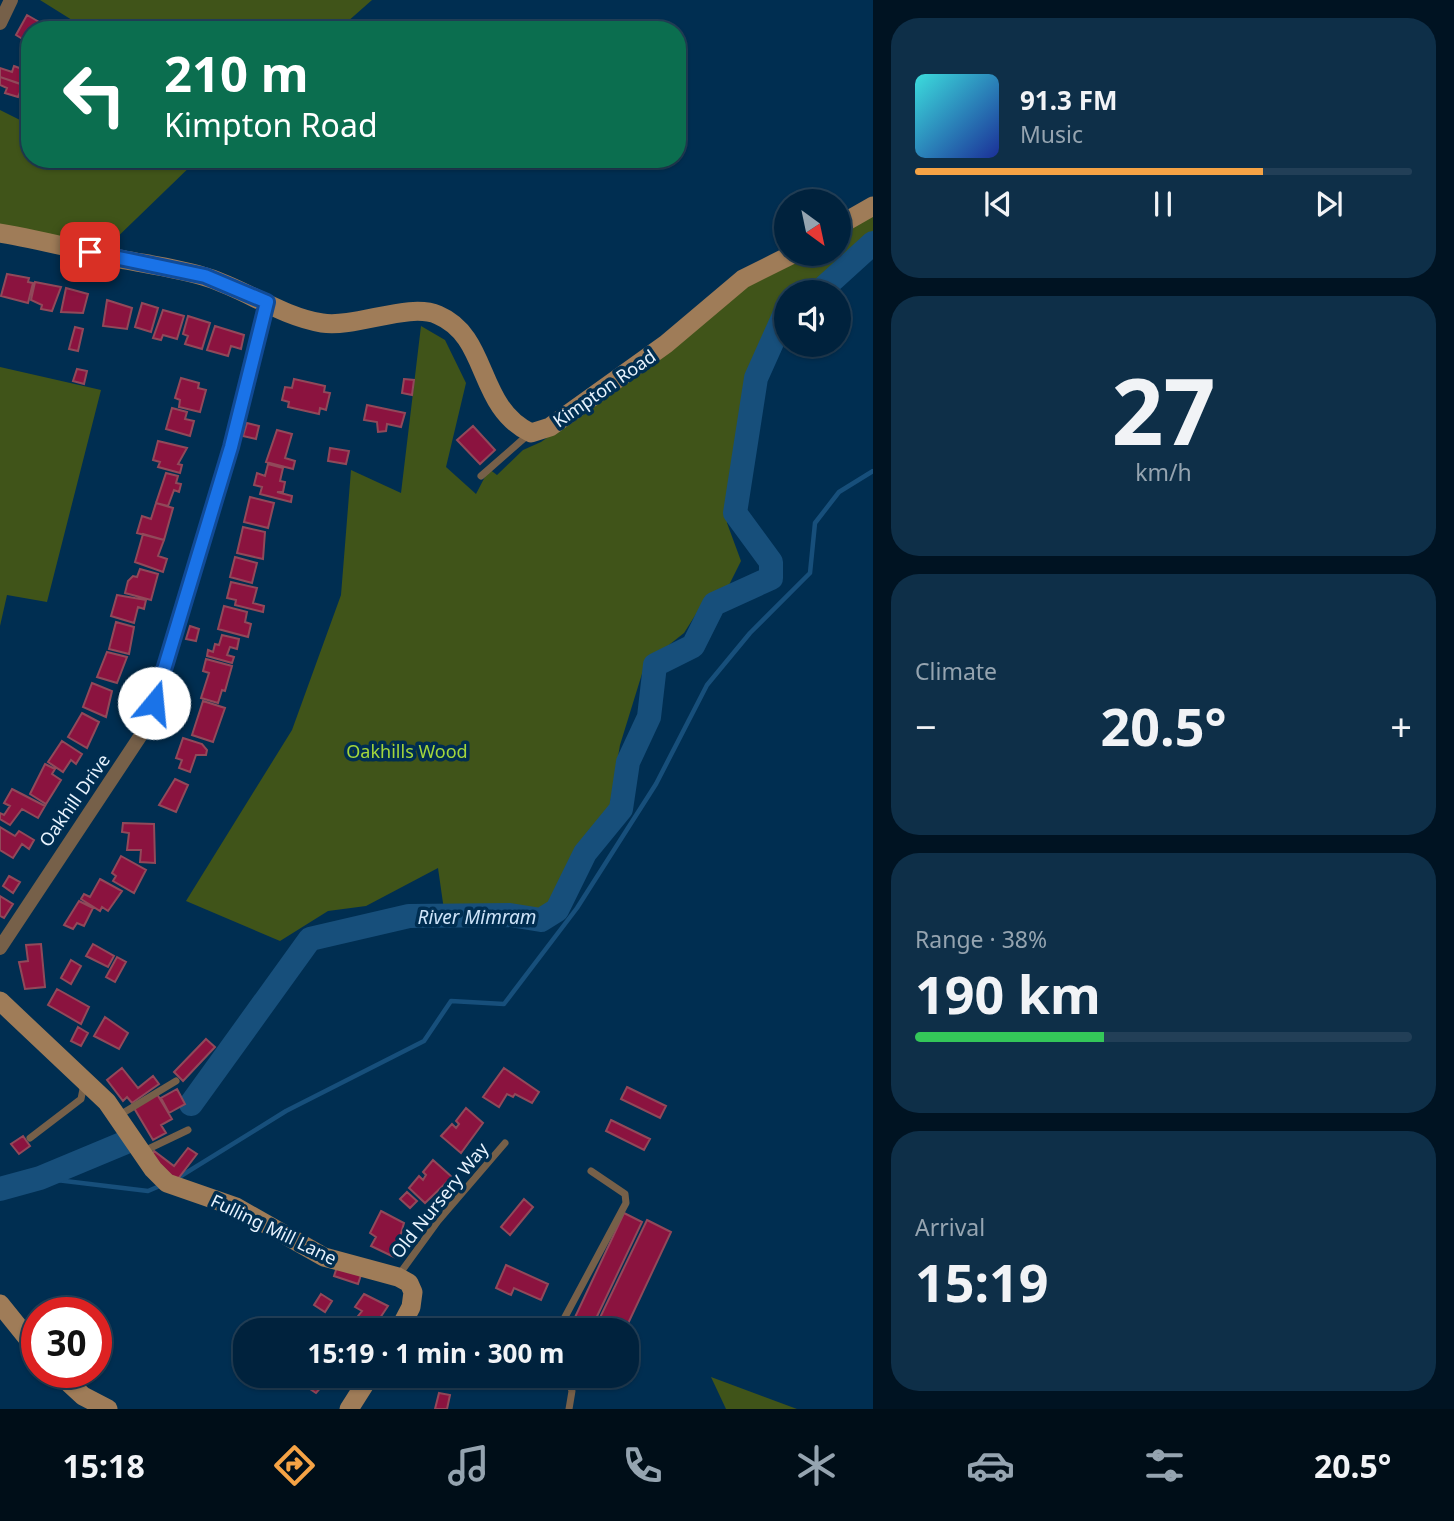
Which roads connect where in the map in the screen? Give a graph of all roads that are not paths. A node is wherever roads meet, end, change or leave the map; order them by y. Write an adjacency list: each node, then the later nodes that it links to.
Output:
1 (11, 0): 2 (street)
2 (0, 23)
3 (873, 206): 4 (street)
4 (851, 219)
5 (0, 233): 7 (street, Kimpton Road)
6 (774, 264): 8 (street, Kimpton Road)
7 (267, 302): 8 (street, Kimpton Road); 10 (street, Oakhill Drive)
8 (531, 433): 9 (lane)
9 (481, 476)
10 (0, 948)
11 (0, 1001): 13 (street, Fulling Mill Lane)
12 (176, 1082): 14 (lane)
13 (83, 1089): 14 (street, Fulling Mill Lane); 16 (lane)
14 (117, 1116): 18 (street, Fulling Mill Lane)
15 (188, 1130): 18 (lane)
16 (30, 1138)
17 (505, 1143): 20 (lane, Old Nursery Way)
18 (142, 1152): 20 (street, Fulling Mill Lane)
19 (591, 1171): 23 (lane)
20 (398, 1277): 22 (street)
21 (0, 1304): 24 (street)
22 (405, 1318)
23 (564, 1318)
24 (21, 1330)
25 (74, 1388): 28 (street)
26 (362, 1388): 29 (street)
27 (571, 1388): 30 (lane)
28 (108, 1409)
29 (349, 1409)
30 (569, 1409)

